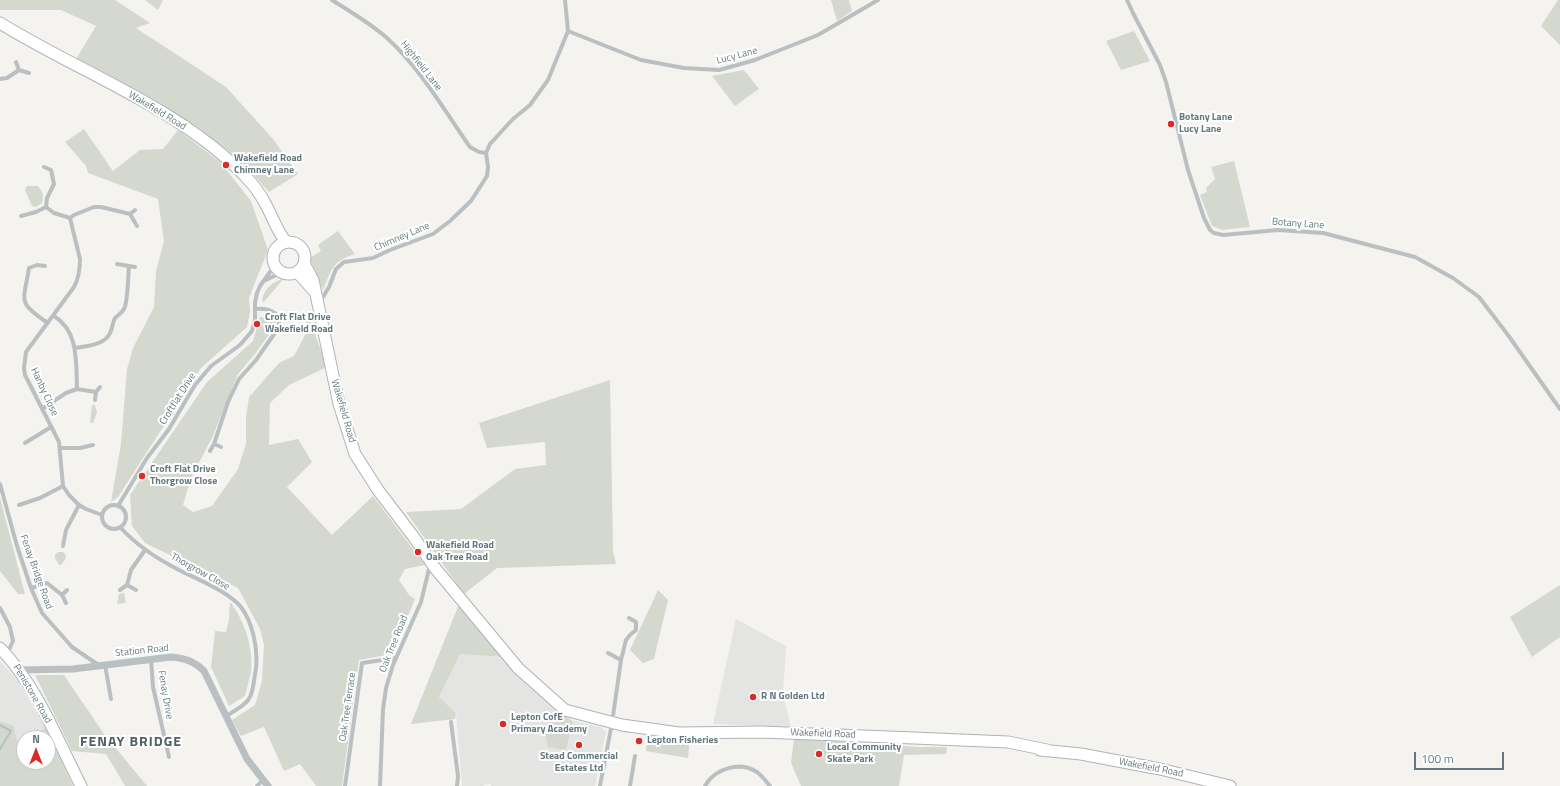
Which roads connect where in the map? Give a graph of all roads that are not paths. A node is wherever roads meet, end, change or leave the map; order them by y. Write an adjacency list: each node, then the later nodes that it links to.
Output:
1 (332, 0): 11 (street, Highfield Lane)
2 (565, 0): 6 (street)
3 (878, 0): 6 (street, Lucy Lane)
4 (1127, 0): 39 (street, Botany Lane)
5 (0, 22): 18 (highway, Wakefield Road)
6 (568, 31): 11 (street)
7 (16, 62): 8 (street)
8 (19, 70): 9 (street); 10 (street)
9 (28, 73)
10 (0, 79)
11 (486, 153): 29 (street, Chimney Lane)
12 (44, 167): 13 (street)
13 (46, 207): 16 (street); 17 (street)
14 (135, 210): 15 (street)
15 (130, 214): 17 (street); 19 (street)
16 (20, 216)
17 (70, 218): 31 (street, Hanby Close)
18 (273, 221): 20 (highway, Wakefield Road); 21 (highway, Wakefield Road)
19 (137, 226)
20 (286, 242): 21 (highway); 26 (highway, Wakefield Road)
21 (276, 250): 27 (highway, Wakefield Road)
22 (117, 264): 24 (street)
23 (45, 266): 32 (street)
24 (130, 266): 25 (street); 33 (street)
25 (135, 267)
26 (301, 268): 27 (highway); 29 (highway, Wakefield Road)
27 (279, 269): 28 (street); 28 (street, Croftflat Drive)
28 (265, 280): 30 (street, Croftflat Drive)
29 (319, 304): 56 (highway, Wakefield Road)
30 (256, 309): 42 (street); 51 (street, Croftflat Drive)
31 (54, 316): 32 (street, Hanby Close); 33 (street)
32 (48, 323): 38 (street, Hanby Close)
33 (75, 348): 35 (street)
34 (100, 387): 36 (street)
35 (77, 389): 36 (street); 38 (street)
36 (96, 392): 37 (street)
37 (96, 400)
38 (42, 409): 40 (street, Hanby Close)
39 (1560, 409)
40 (51, 426): 41 (street, Hanby Close); 45 (street, Hanby Close)
41 (24, 443)
42 (214, 444): 44 (street); 46 (street)
43 (93, 445): 45 (street)
44 (221, 447)
45 (60, 448): 48 (street, Hanby Close)
46 (210, 451)
47 (0, 484): 58 (street, Fenay Bridge Road)
48 (63, 486): 49 (street); 50 (street)
49 (19, 505)
50 (79, 505): 52 (street); 54 (street)
51 (118, 506): 52 (street); 53 (street)
52 (102, 515): 53 (street)
53 (120, 527): 55 (street, Thorgrow Close)
54 (62, 546)
55 (145, 550): 57 (street); 74 (street, Thorgrow Close)
56 (431, 559): 69 (street, Oak Tree Road); 76 (highway, Wakefield Road)
57 (127, 585): 60 (street); 61 (street)
58 (31, 588): 62 (street); 71 (street, Fenay Bridge Road)
59 (67, 590): 62 (street)
60 (120, 590)
61 (136, 590)
62 (62, 595): 63 (street)
63 (66, 603)
64 (0, 608): 66 (street)
65 (630, 618): 70 (street)
66 (3, 651): 72 (highway, Penistone Road)
67 (608, 653): 70 (street)
68 (151, 658): 71 (street, Station Road); 74 (street, Station Road); 78 (street, Fenay Drive)
69 (396, 658): 83 (street, Oak Tree Terrace); 84 (street, Oak Tree Road)
70 (622, 660): 76 (street)
71 (103, 666): 72 (street, Station Road); 73 (street)
72 (19, 670): 80 (highway, Penistone Road)
73 (111, 699)
74 (226, 716): 79 (street, Station Road)
75 (451, 722): 85 (street)
76 (617, 724): 86 (street); 90 (highway, Wakefield Road)
77 (635, 756): 87 (street)
78 (169, 757)
79 (263, 780): 81 (street); 82 (street, Station Road)
80 (81, 786)
81 (257, 786)
82 (268, 786)
83 (345, 786)
84 (380, 786)
85 (457, 786)
86 (600, 786)
87 (630, 786)
88 (705, 786): 89 (street)
89 (770, 786)
90 (1230, 786)

